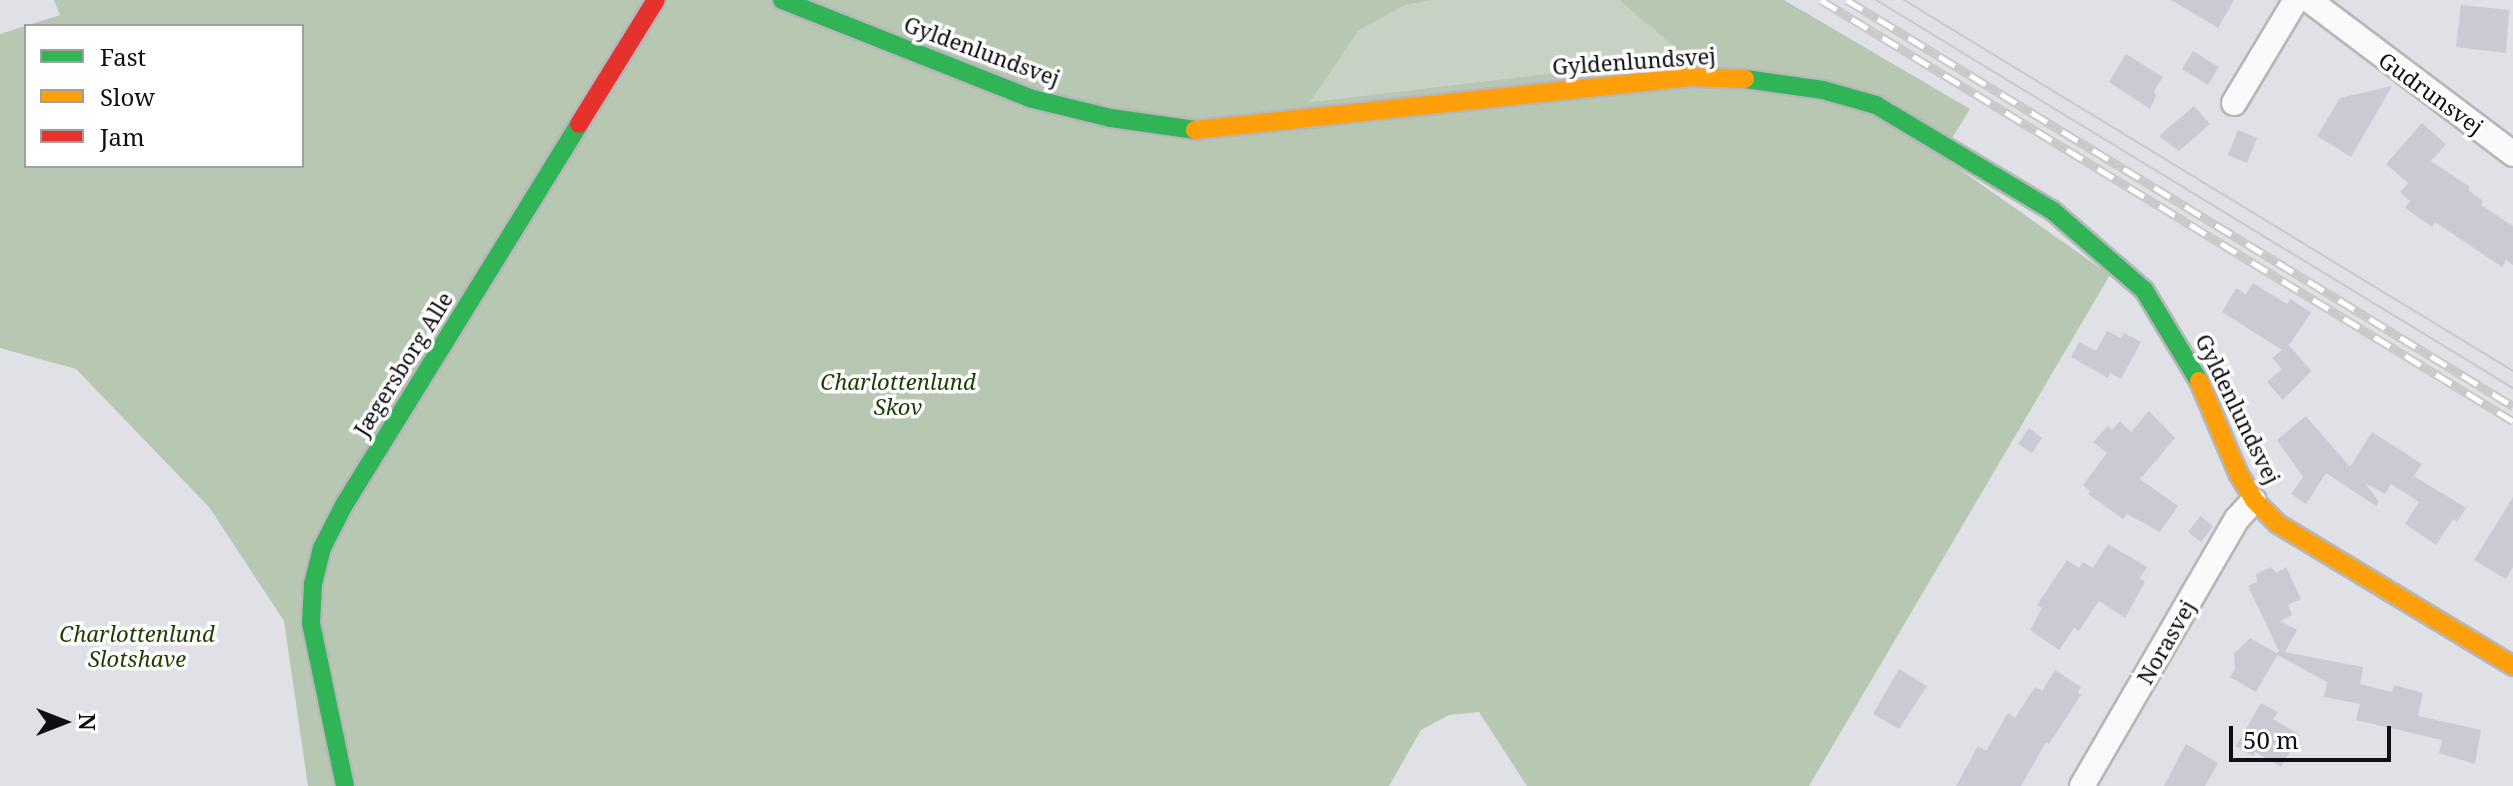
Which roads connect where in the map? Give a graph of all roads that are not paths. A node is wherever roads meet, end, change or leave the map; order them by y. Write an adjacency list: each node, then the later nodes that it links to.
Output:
1 (656, 0): 9 (street, Jægersborg Alle)
2 (782, 0): 7 (street, Gyldenlundsvej)
3 (2296, 0): 5 (street)
4 (2309, 0): 6 (street, Gudrunsvej)
5 (2234, 103)
6 (2513, 154)
7 (2254, 500): 8 (street, Gyldenlundsvej); 10 (street, Norasvej)
8 (2513, 666)
9 (345, 786)
10 (2082, 786)

